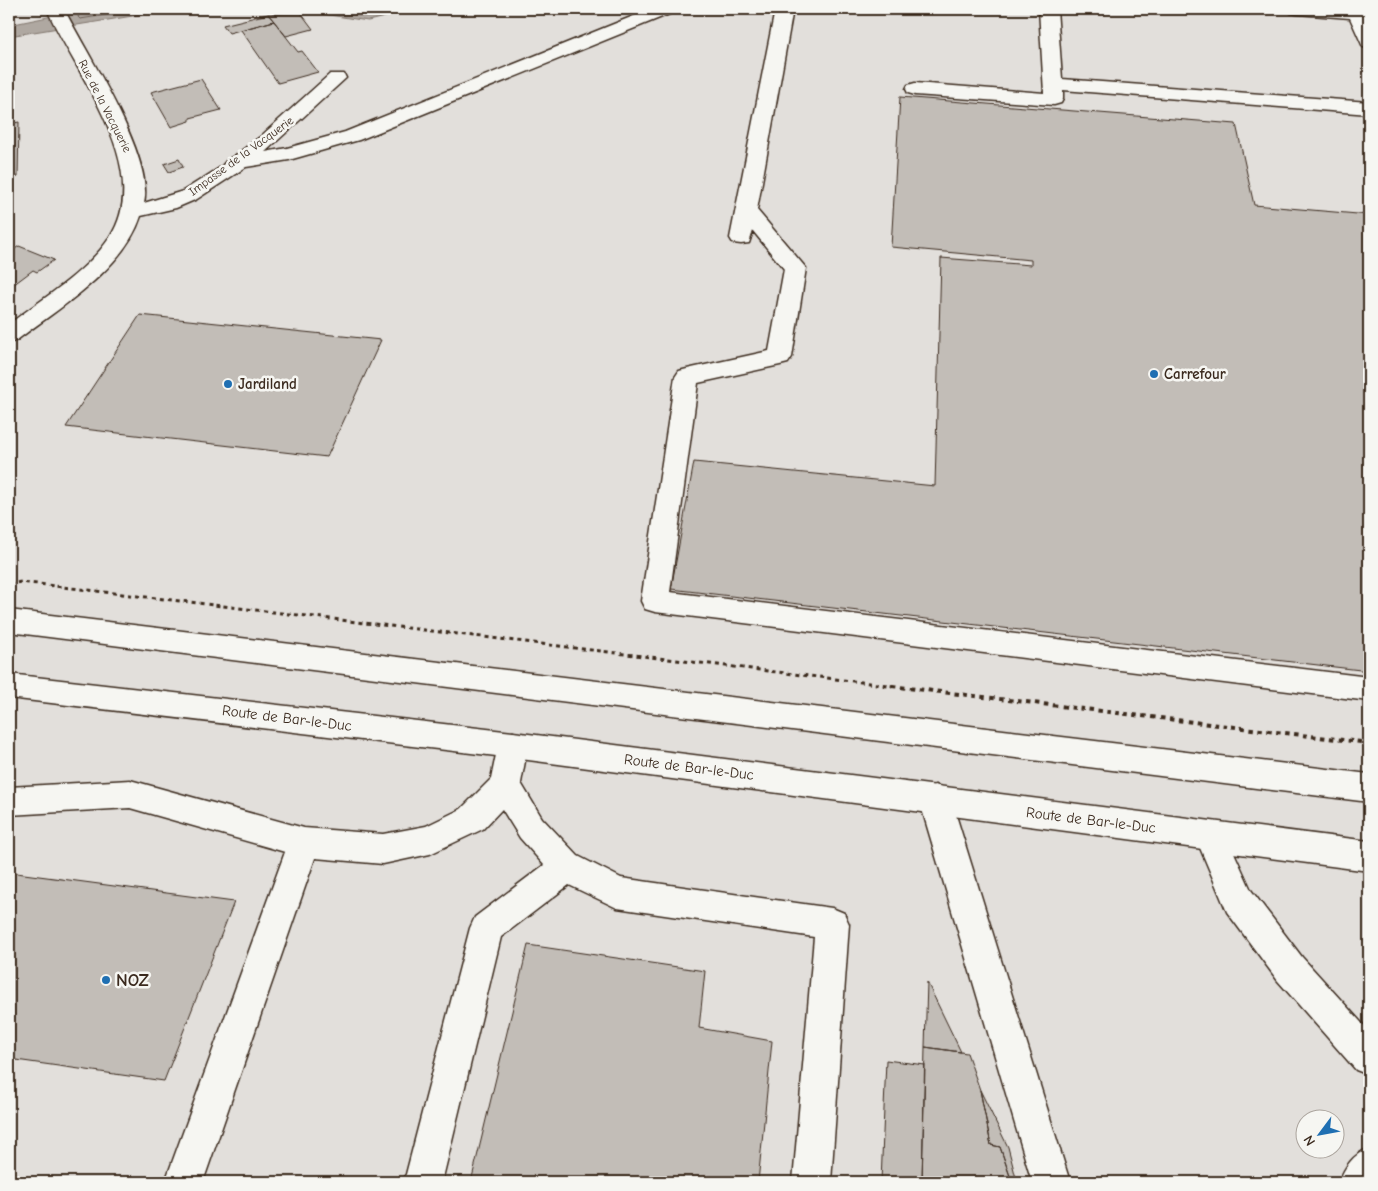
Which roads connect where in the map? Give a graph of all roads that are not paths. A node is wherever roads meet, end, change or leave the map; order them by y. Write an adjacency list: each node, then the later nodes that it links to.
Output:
1 (666, 9): 12 (main road)
2 (781, 9): 13 (main road)
3 (1048, 9): 9 (main road)
4 (1297, 9): 5 (main road)
5 (1363, 13): 7 (main road)
6 (62, 22): 14 (main road, Rue de la Vacquerie)
7 (1369, 43)
8 (337, 78): 12 (main road, Impasse de la Vacquerie)
9 (1053, 84): 10 (main road); 11 (main road)
10 (915, 89)
11 (1369, 108)
12 (236, 163): 14 (main road, Impasse de la Vacquerie)
13 (746, 210): 15 (main road); 19 (main road)
14 (132, 212): 16 (main road, Rue de la Vacquerie)
15 (741, 238)
16 (9, 335)
17 (9, 621): 22 (main road)
18 (9, 686): 20 (main road, Route de Bar-le-Duc)
19 (1369, 689)
20 (513, 744): 21 (main road); 23 (main road, Route de Bar-le-Duc)
21 (505, 785): 26 (main road); 28 (main road)
22 (1369, 788)
23 (935, 799): 25 (main road, Route de Bar-le-Duc); 34 (main road)
24 (9, 802): 26 (main road)
25 (1210, 836): 27 (main road, Route de Bar-le-Duc); 29 (main road)
26 (304, 843): 31 (main road)
27 (1369, 856)
28 (567, 867): 32 (main road); 33 (main road)
29 (1369, 1057)
30 (1369, 1167): 35 (main road)
31 (184, 1182)
32 (423, 1182)
33 (812, 1182)
34 (1051, 1182)
35 (1358, 1182)

